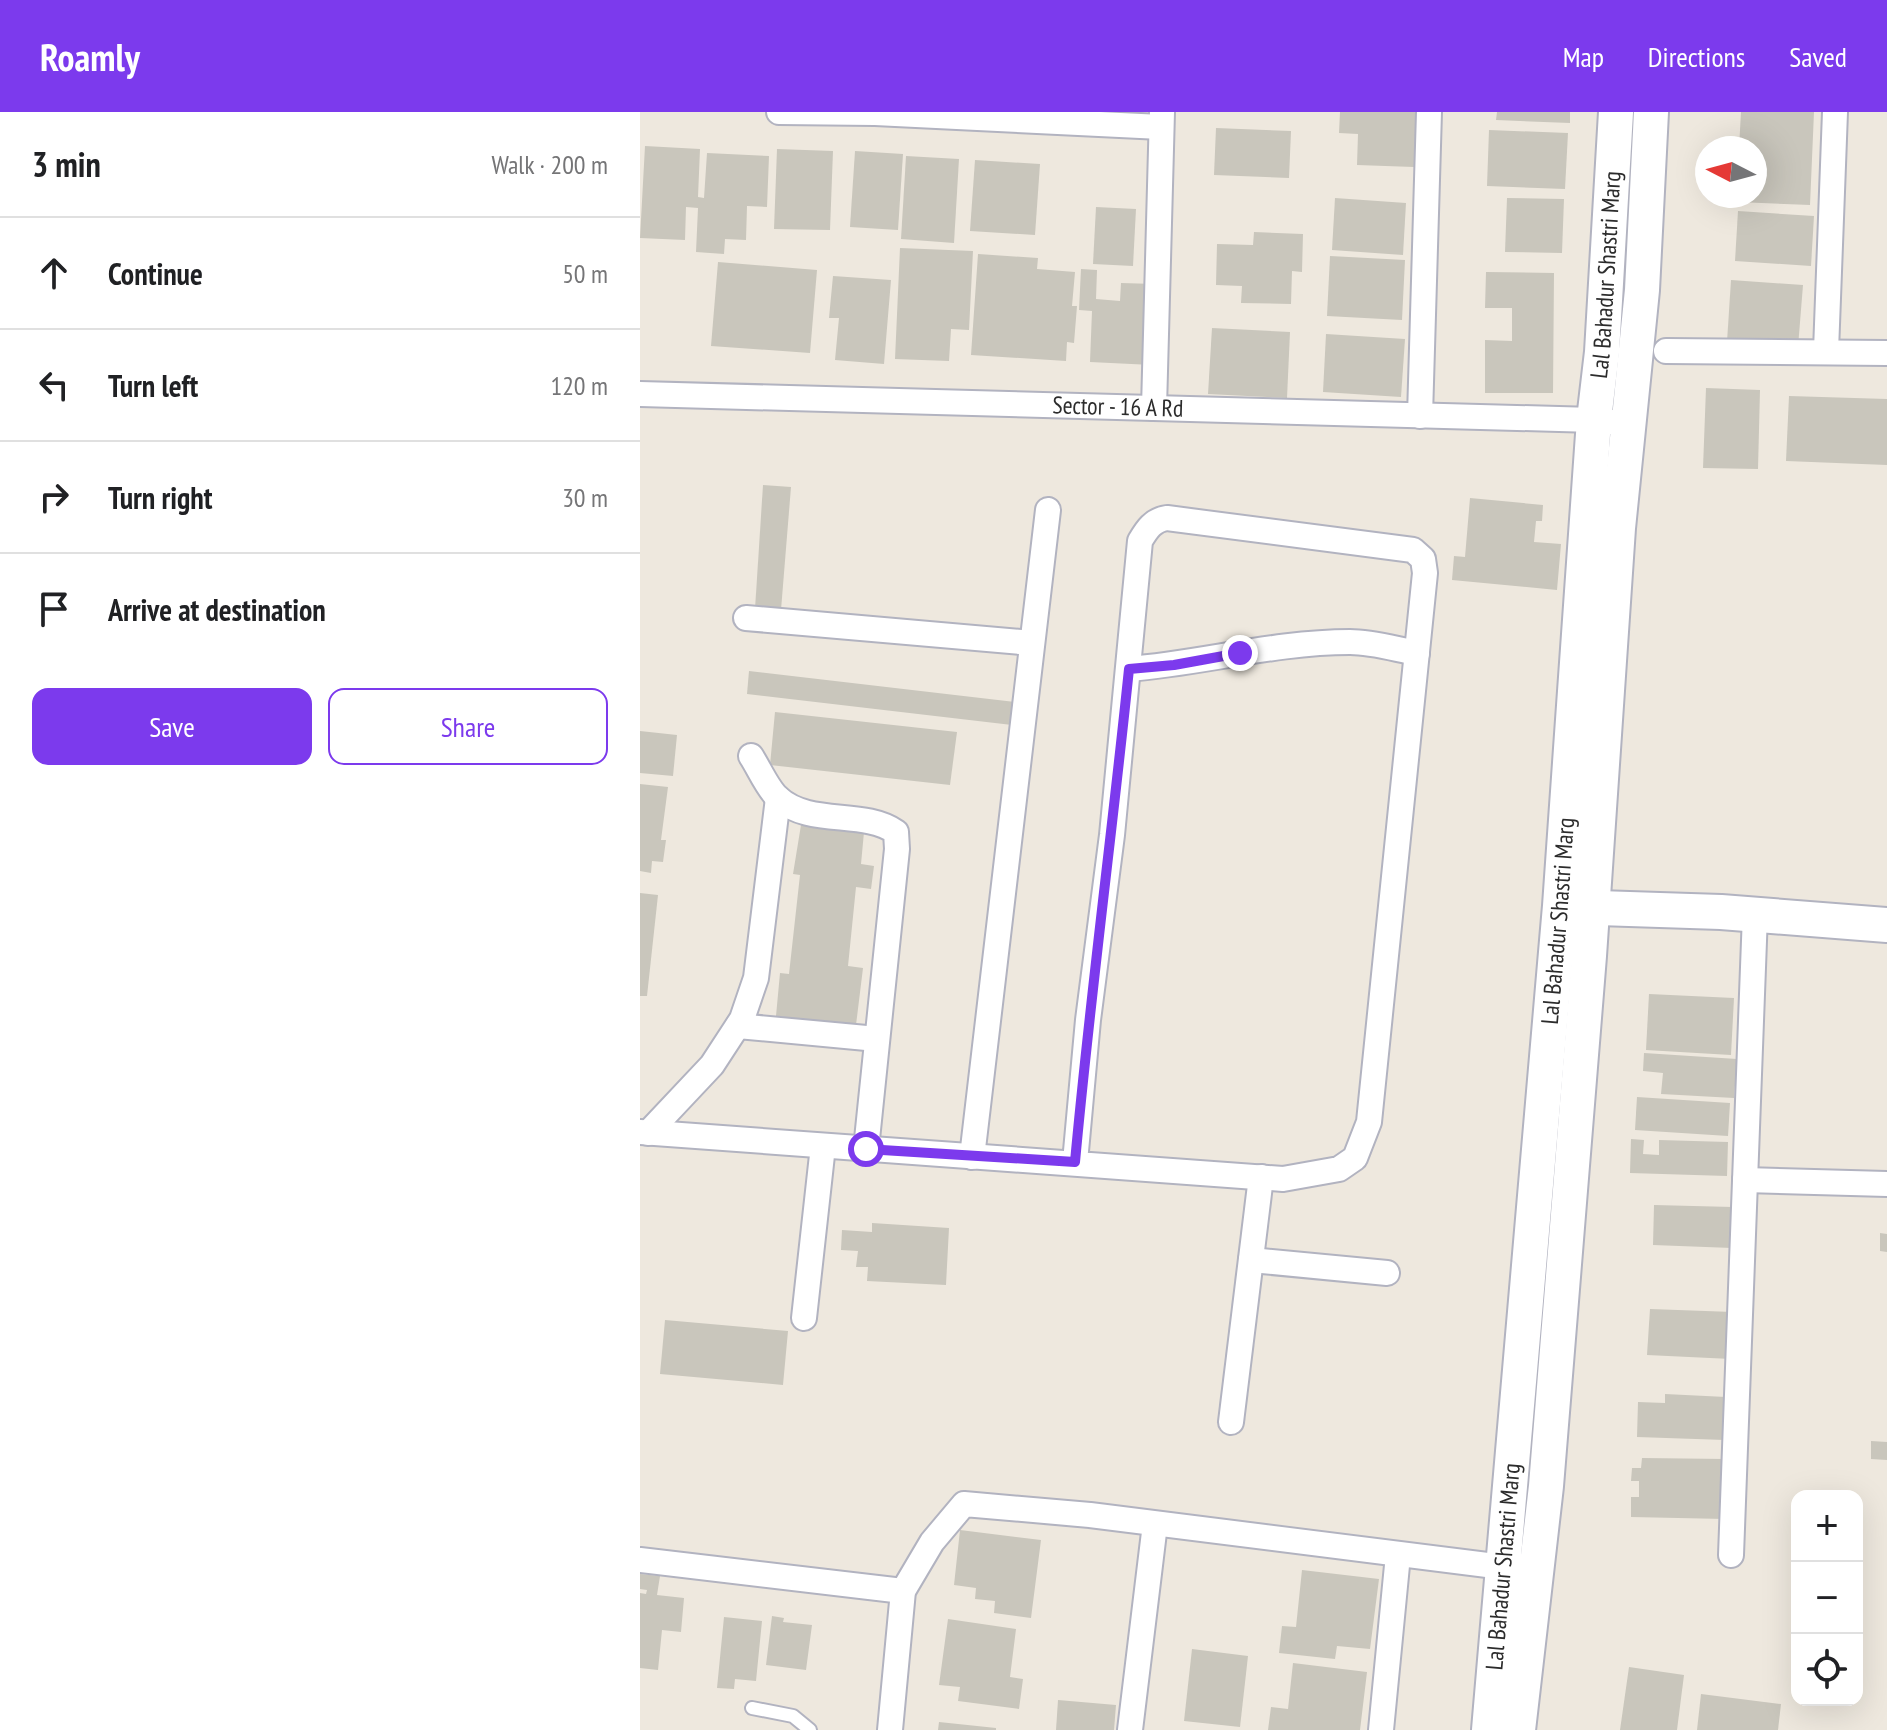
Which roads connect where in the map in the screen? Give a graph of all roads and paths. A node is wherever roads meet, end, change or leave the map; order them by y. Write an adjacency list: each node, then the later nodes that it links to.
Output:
1 (779, 112): 6 (street)
2 (1429, 112): 13 (street)
3 (1616, 112): 14 (street, Lal Bahadur Shastri Marg)
4 (1651, 112): 15 (street)
5 (1835, 112): 9 (street)
6 (875, 113): 7 (street)
7 (1161, 119): 12 (street)
8 (1666, 351): 9 (street)
9 (1826, 351): 10 (street)
10 (1887, 353)
11 (640, 394): 12 (street, Sector - 16 A Rd)
12 (1154, 408): 13 (street, Sector - 16 A Rd)
13 (1420, 416): 14 (street, Sector - 16 A Rd)
14 (1594, 420): 15 (street, Sector - 16 A Rd); 23 (street, Lal Bahadur Shastri Marg)
15 (1628, 424): 23 (street)
16 (1048, 510): 18 (street)
17 (746, 618): 18 (street)
18 (1032, 643): 31 (street)
19 (1417, 653): 20 (street); 20 (street); 33 (street)
20 (1129, 669): 32 (street)
21 (751, 756): 22 (street)
22 (778, 798): 26 (street); 27 (street)
23 (1576, 908): 24 (street); 44 (street)
24 (1755, 914): 25 (street); 34 (street)
25 (1887, 925)
26 (738, 1026): 27 (street); 28 (street)
27 (877, 1039): 30 (street)
28 (644, 1133): 29 (street)
29 (823, 1146): 30 (street); 38 (street)
30 (866, 1149): 31 (street)
31 (972, 1157): 32 (street)
32 (1075, 1162): 33 (street)
33 (1261, 1177): 36 (street)
34 (1745, 1180): 35 (street); 42 (street)
35 (1887, 1184)
36 (1251, 1260): 37 (street); 39 (street)
37 (1387, 1273)
38 (804, 1318)
39 (1231, 1422)
40 (1155, 1524): 41 (street); 45 (street); 49 (street)
41 (1398, 1555): 44 (street); 50 (street)
42 (1731, 1555)
43 (640, 1560): 45 (street)
44 (1520, 1569): 51 (street, Lal Bahadur Shastri Marg); 52 (street)
45 (903, 1591): 48 (street)
46 (752, 1708): 47 (lane)
47 (810, 1730)
48 (890, 1730)
49 (1130, 1730)
50 (1381, 1730)
51 (1489, 1730)
52 (1518, 1730)

